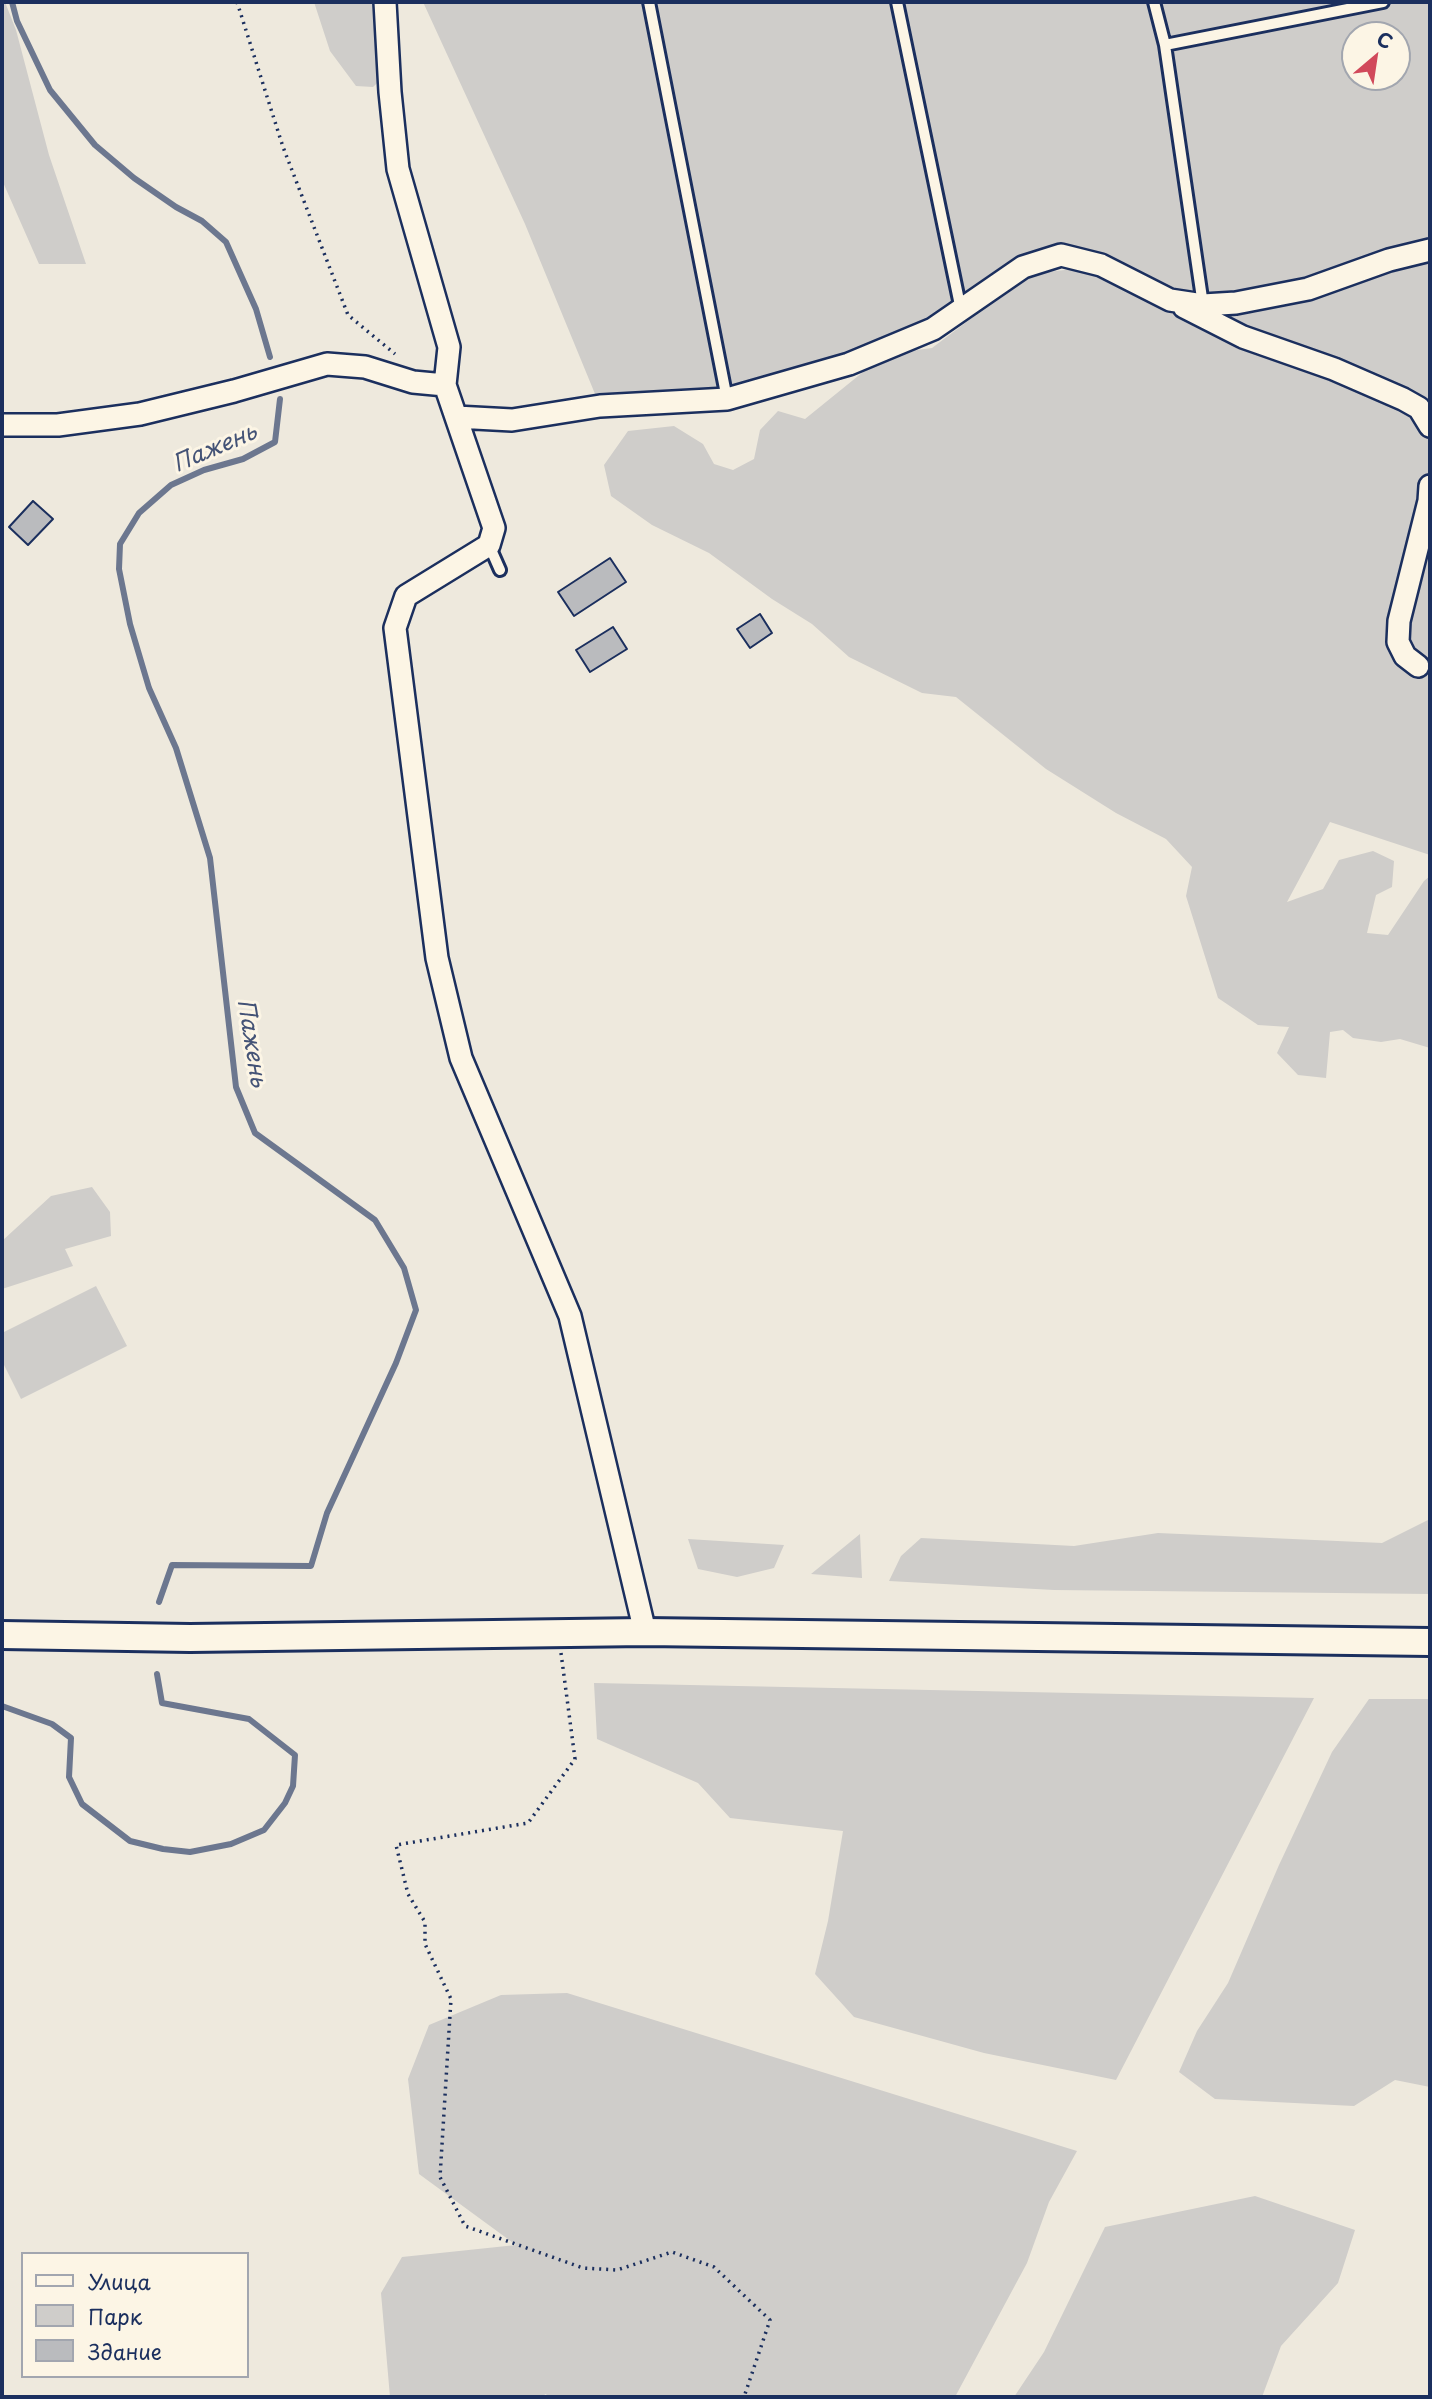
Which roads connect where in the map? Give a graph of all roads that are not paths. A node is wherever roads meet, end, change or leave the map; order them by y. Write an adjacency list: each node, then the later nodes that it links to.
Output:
1 (385, 2): 11 (street)
2 (649, 2): 12 (lane)
3 (897, 2): 10 (lane)
4 (1154, 2): 6 (lane)
5 (1383, 2): 6 (lane)
6 (1165, 45): 9 (lane)
7 (1430, 250): 9 (street)
8 (1170, 300): 9 (street); 10 (street); 15 (street)
9 (1203, 305)
10 (961, 310): 12 (street)
11 (444, 385): 13 (street); 14 (street)
12 (727, 400): 13 (street)
13 (456, 417): 17 (street)
14 (2, 425)
15 (1430, 426)
16 (1430, 496): 19 (street)
17 (489, 545): 18 (lane); 20 (street)
18 (500, 570)
19 (1424, 669)
20 (645, 1632): 21 (street); 22 (street)
21 (2, 1635)
22 (1430, 1642)

